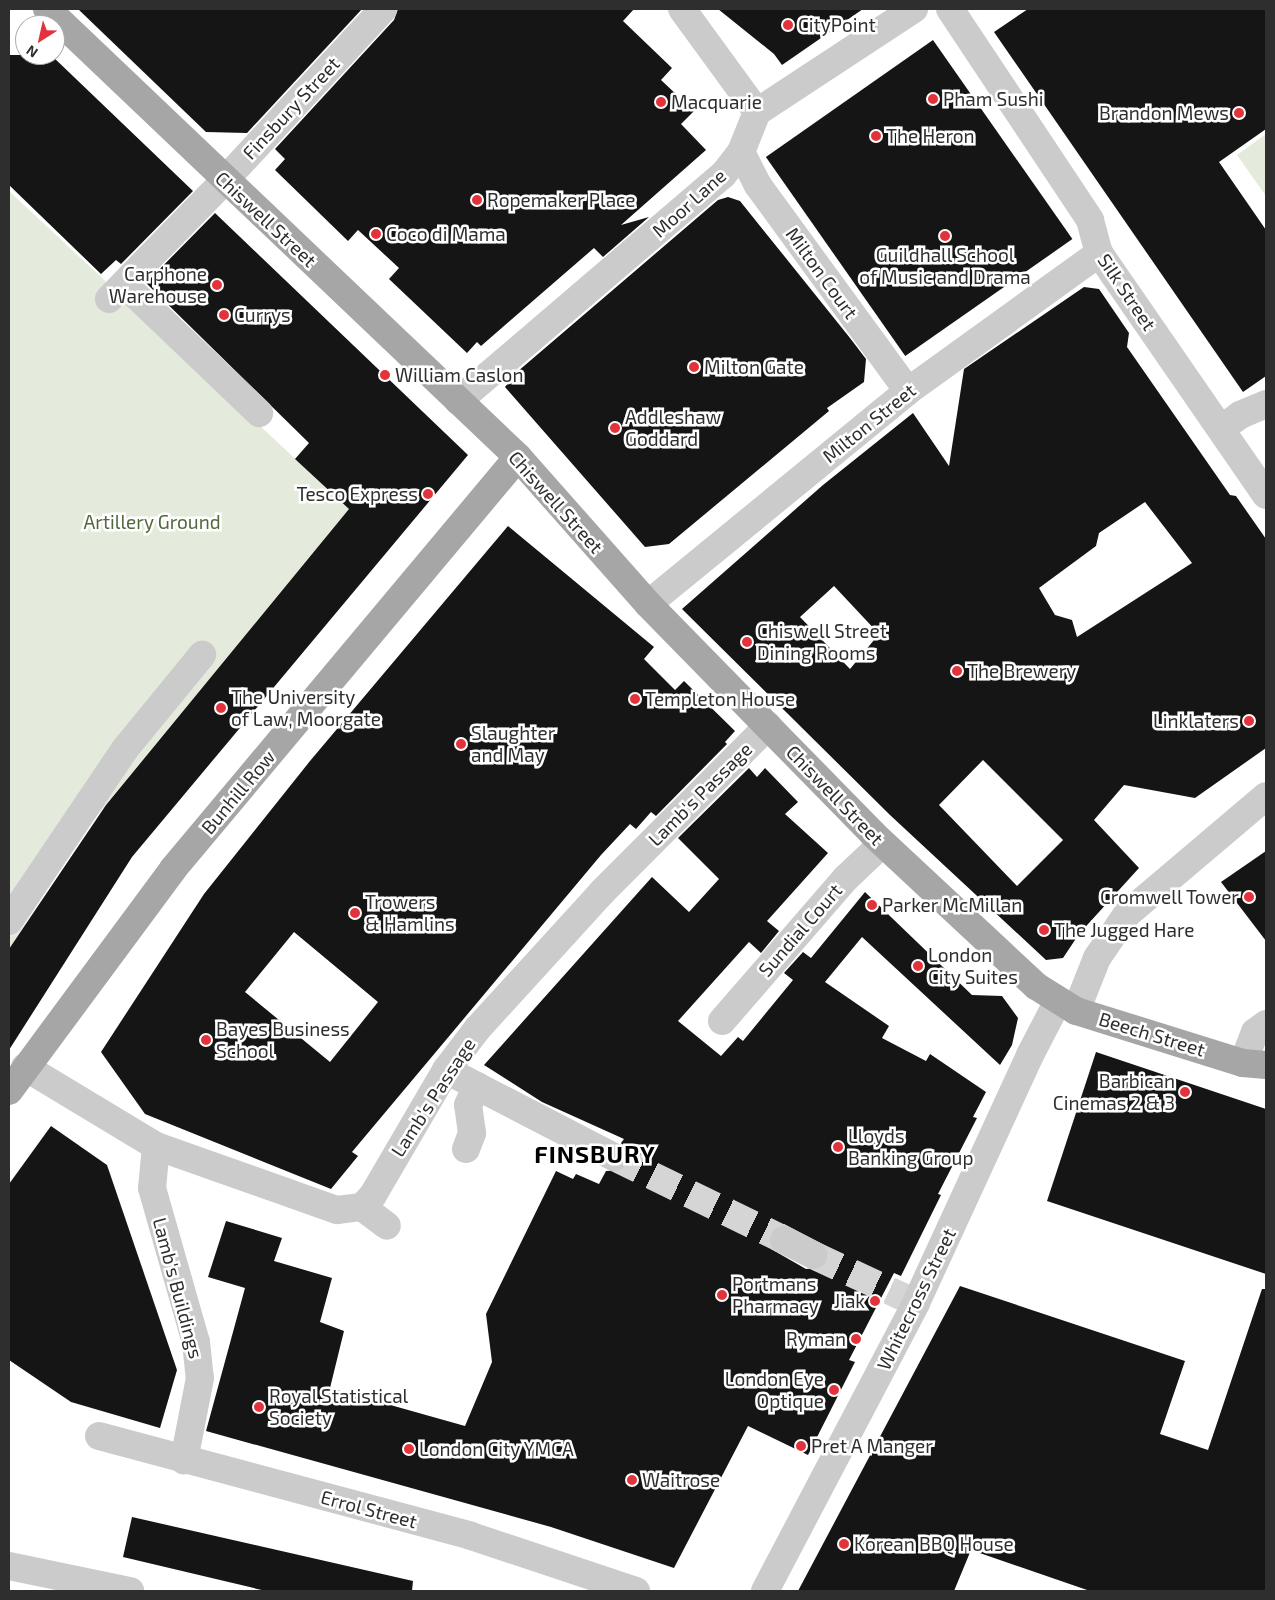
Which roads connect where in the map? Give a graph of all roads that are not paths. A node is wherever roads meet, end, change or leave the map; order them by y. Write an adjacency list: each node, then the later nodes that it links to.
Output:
1 (47, 9): 8 (main road, Chiswell Street)
2 (383, 9): 8 (street, Finsbury Street)
3 (682, 9): 6 (street)
4 (914, 9): 6 (street)
5 (950, 9): 9 (street, Silk Street)
6 (757, 112): 7 (street, Moor Lane)
7 (741, 152): 10 (street, Milton Court); 11 (street, Moor Lane)
8 (224, 181): 11 (main road, Chiswell Street); 13 (street, Finsbury Street)
9 (1099, 253): 10 (street, Milton Street); 14 (street, Silk Street)
10 (908, 391): 17 (street, Milton Street)
11 (458, 401): 15 (main road, Chiswell Street)
12 (1266, 404): 14 (street)
13 (259, 413)
14 (1221, 429): 16 (street, Silk Street)
15 (518, 457): 17 (main road, Chiswell Street); 26 (main road, Bunhill Row)
16 (1266, 495)
17 (648, 604): 19 (main road, Chiswell Street)
18 (202, 655): 22 (street)
19 (768, 726): 21 (main road, Chiswell Street); 28 (street, Lamb's Passage)
20 (1266, 796): 23 (street)
21 (882, 844): 23 (main road, Chiswell Street); 24 (street, Sundial Court)
22 (9, 921)
23 (1067, 1006): 27 (main road, Beech Street); 43 (street, Whitecross Street)
24 (722, 1021)
25 (1266, 1024): 27 (street)
26 (25, 1067): 30 (main road, Bunhill Row); 31 (street)
27 (1256, 1068)
28 (446, 1070): 29 (street); 34 (street, Lamb's Passage)
29 (477, 1086): 32 (street); 33 (street)
30 (9, 1090)
31 (156, 1146): 34 (street); 39 (street, Lamb's Buildings)
32 (466, 1149)
33 (614, 1157)
34 (362, 1207): 35 (street)
35 (387, 1226)
36 (784, 1240): 37 (street)
37 (814, 1255)
38 (99, 1436): 39 (street, Errol Street)
39 (184, 1460): 42 (street, Errol Street)
40 (9, 1566): 41 (street)
41 (117, 1590)
42 (636, 1591)
43 (765, 1591)

